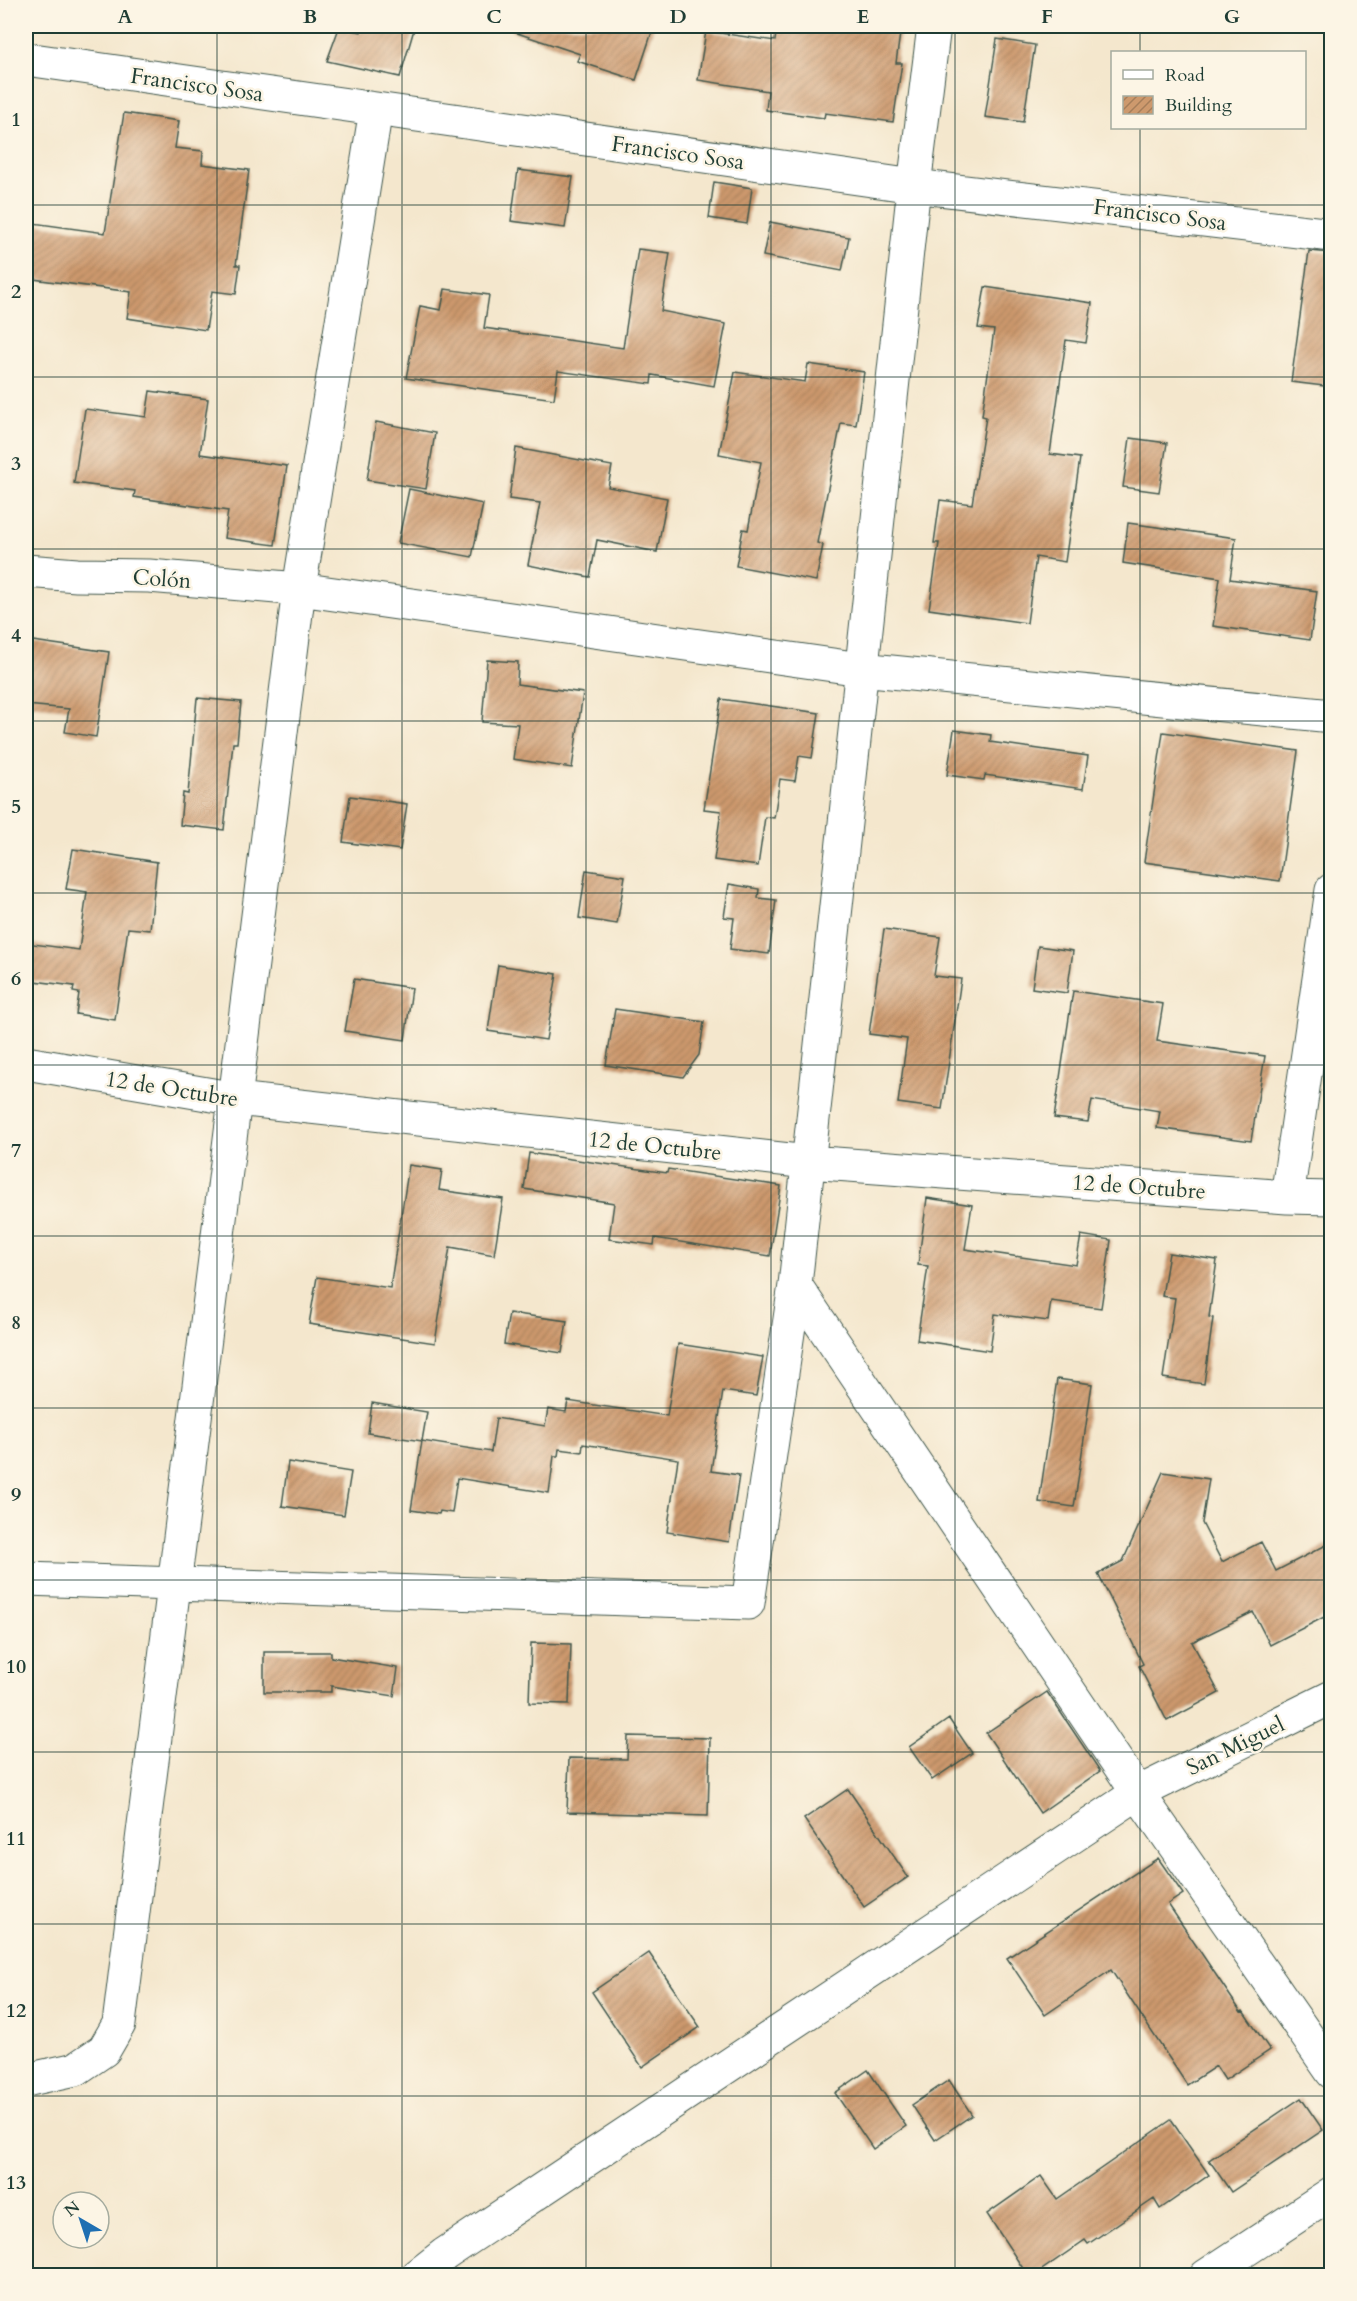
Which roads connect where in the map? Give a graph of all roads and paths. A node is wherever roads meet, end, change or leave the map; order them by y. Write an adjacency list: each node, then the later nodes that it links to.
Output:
1 (934, 26): 4 (street)
2 (26, 59): 3 (street, Francisco Sosa)
3 (376, 109): 4 (street, Francisco Sosa); 7 (street)
4 (914, 186): 5 (street, Francisco Sosa); 8 (street)
5 (1332, 235)
6 (26, 571): 7 (street, Colón)
7 (299, 589): 8 (street, Colón); 12 (street)
8 (861, 669): 9 (street, Colón); 13 (street)
9 (1332, 716)
10 (1332, 890): 14 (street)
11 (26, 1063): 12 (street, 12 de Octubre)
12 (236, 1099): 13 (street, 12 de Octubre); 18 (street)
13 (808, 1162): 14 (street, 12 de Octubre); 16 (street)
14 (1287, 1197): 15 (street, 12 de Octubre)
15 (1332, 1198)
16 (795, 1285): 18 (street); 20 (street)
17 (26, 1579): 18 (street)
18 (174, 1585): 22 (street)
19 (1332, 1697): 20 (street, San Miguel)
20 (1138, 1793): 21 (street); 24 (street, San Miguel)
21 (1332, 2072)
22 (26, 2080)
23 (1332, 2193): 25 (street)
24 (417, 2276)
25 (1206, 2276)

